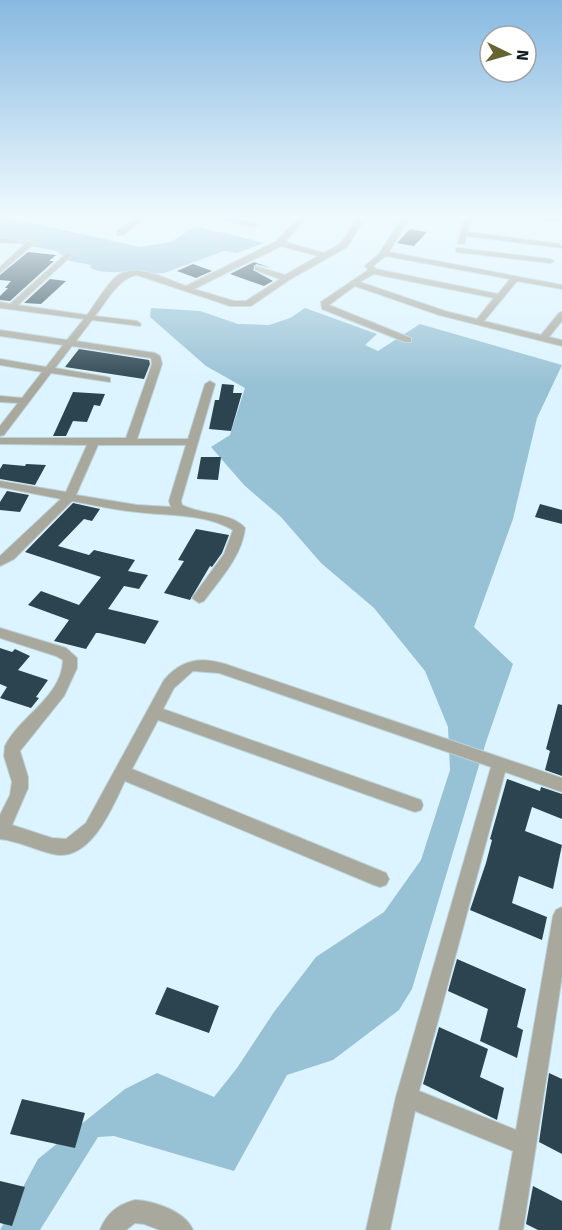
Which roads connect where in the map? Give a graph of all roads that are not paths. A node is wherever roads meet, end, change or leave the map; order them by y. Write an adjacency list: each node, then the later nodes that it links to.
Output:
1 (46, 272): 16 (street)
2 (221, 272): 14 (street)
3 (270, 272): 10 (street)
4 (296, 272): 10 (street)
5 (373, 272): 12 (street)
6 (375, 272): 15 (street)
7 (487, 272): 9 (street)
8 (544, 272): 11 (street)
9 (516, 277): 11 (street); 15 (street)
10 (286, 278): 14 (street)
11 (537, 281): 13 (street)
12 (354, 283): 19 (street); 23 (street)
13 (562, 287)
14 (187, 289): 18 (street)
15 (501, 297): 19 (street)
16 (4, 307): 18 (street)
17 (562, 315): 22 (street)
18 (89, 318): 20 (street); 25 (street)
19 (479, 322): 22 (street)
20 (137, 324)
21 (0, 333): 25 (street)
22 (543, 338): 24 (street)
23 (408, 340)
24 (562, 343)
25 (69, 344): 27 (street); 35 (street)
26 (0, 362): 27 (street)
27 (50, 369): 28 (street); 31 (street)
28 (107, 380)
29 (210, 384): 36 (street)
30 (0, 399): 31 (street)
31 (26, 400): 32 (street)
32 (0, 433)
33 (0, 441): 34 (street)
34 (94, 442): 35 (street); 38 (street)
35 (130, 442): 36 (street)
36 (192, 442): 39 (street)
37 (0, 484): 38 (street)
38 (70, 496): 39 (street); 40 (street)
39 (183, 511): 41 (street)
40 (0, 562)
41 (199, 598)
42 (0, 633): 45 (street)
43 (154, 712): 44 (street); 45 (street); 47 (street)
44 (500, 763): 46 (street); 50 (street)
45 (122, 772): 48 (street)
46 (562, 785)
47 (415, 805)
48 (380, 879)
49 (562, 916): 51 (street)
50 (407, 1097): 51 (street); 54 (street)
51 (525, 1145): 55 (street)
52 (112, 1230): 53 (street)
53 (181, 1230)
54 (378, 1230)
55 (511, 1230)

